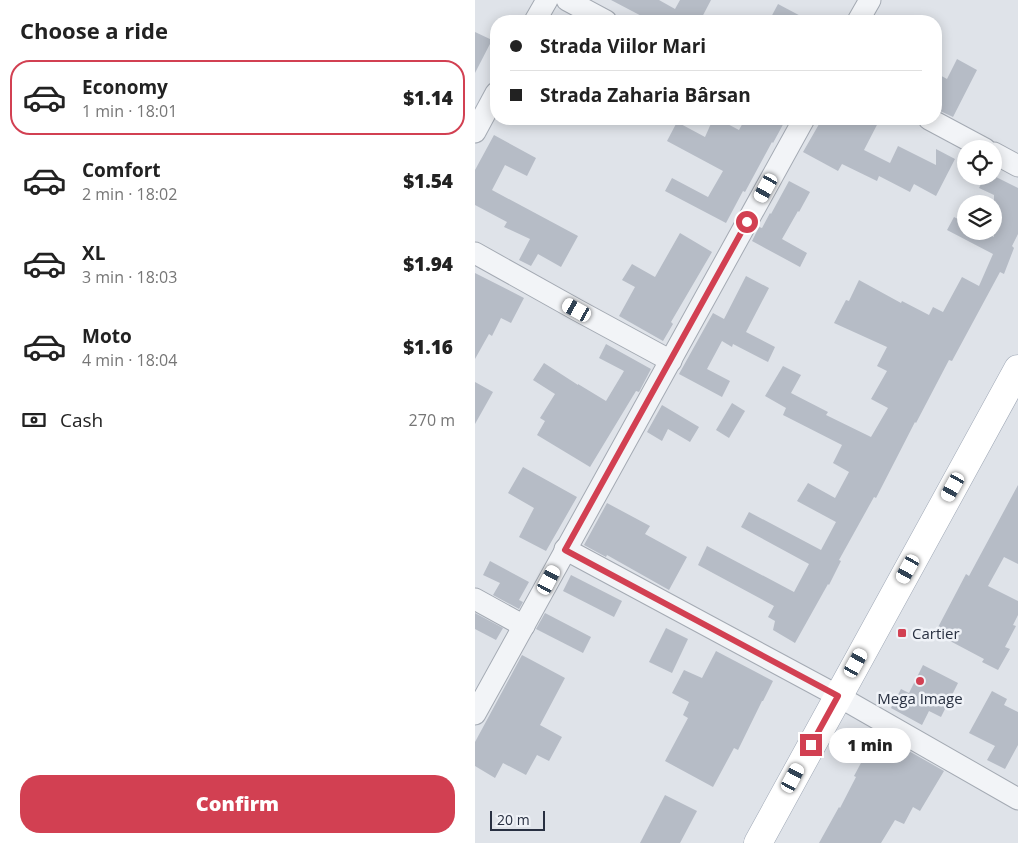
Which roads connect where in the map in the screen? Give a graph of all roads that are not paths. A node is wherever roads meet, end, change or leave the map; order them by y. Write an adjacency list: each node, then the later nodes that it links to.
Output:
1 (547, 0): 4 (street)
2 (567, 0): 5 (street)
3 (870, 0): 6 (street)
4 (538, 15)
5 (595, 15)
6 (861, 15)
7 (490, 102): 8 (street)
8 (478, 120)
9 (801, 125): 15 (street)
10 (940, 125): 11 (street)
11 (968, 140)
12 (1002, 157): 13 (street)
13 (1018, 166)
14 (475, 253): 15 (street)
15 (671, 361): 17 (street)
16 (1018, 369): 20 (main road)
17 (565, 550): 19 (street); 20 (street)
18 (475, 599): 19 (street)
19 (524, 626): 21 (street)
20 (838, 696): 22 (street); 23 (main road)
21 (475, 714)
22 (1018, 799)
23 (758, 843)

